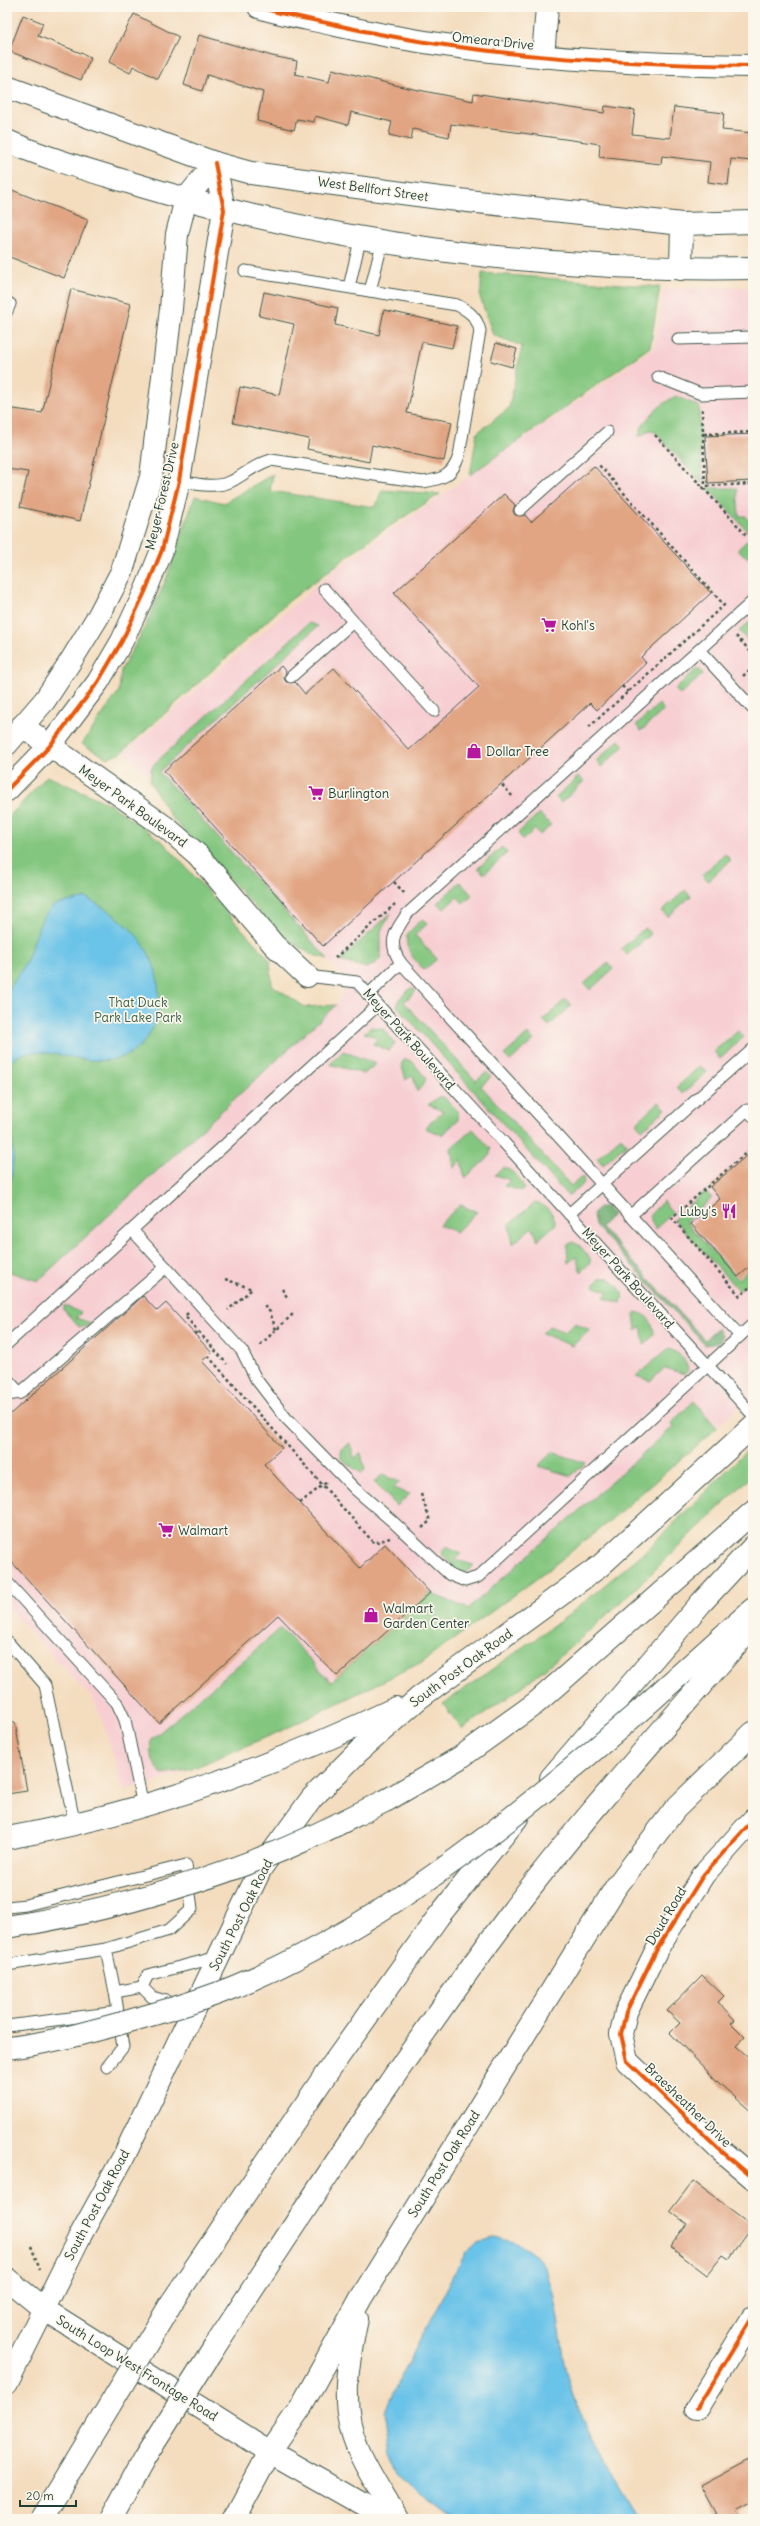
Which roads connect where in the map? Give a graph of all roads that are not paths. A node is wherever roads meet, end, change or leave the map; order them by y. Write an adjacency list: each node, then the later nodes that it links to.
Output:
1 (259, 7): 3 (main road, Omeara Drive)
2 (547, 7): 3 (main road)
3 (543, 57): 4 (main road, Omeara Drive)
4 (753, 66)
5 (7, 87): 7 (main road, West Bellfort Street)
6 (7, 141): 8 (main road)
7 (215, 164): 8 (main road, Meyer Forest Drive); 9 (main road, Meyer Forest Drive); 11 (main road, West Bellfort Street)
8 (186, 200): 9 (main road); 26 (main road, Meyer Forest Drive)
9 (224, 210): 12 (main road); 27 (main road, Meyer Forest Drive)
10 (753, 222): 11 (main road, West Bellfort Street)
11 (682, 224): 15 (main road)
12 (361, 236): 13 (main road); 17 (lane)
13 (383, 240): 15 (main road); 18 (lane)
14 (753, 268): 15 (main road)
15 (681, 269)
16 (245, 271): 17 (lane)
17 (349, 287): 18 (lane)
18 (370, 291): 27 (lane)
19 (7, 302): 20 (lane)
20 (7, 311)
21 (753, 338): 22 (lane)
22 (678, 339)
23 (658, 377): 24 (lane)
24 (753, 392)
25 (607, 432): 28 (lane)
26 (151, 477): 27 (main road); 36 (main road, Meyer Forest Drive)
27 (179, 482): 38 (main road, Meyer Forest Drive)
28 (520, 510)
29 (324, 590): 31 (lane)
30 (753, 601): 32 (lane)
31 (353, 622): 33 (lane); 35 (lane)
32 (699, 650): 34 (lane); 40 (lane)
33 (291, 677)
34 (753, 709)
35 (434, 711)
36 (22, 726): 37 (main road, Meyer Forest Drive); 38 (main road, Meyer Park Boulevard)
37 (7, 744)
38 (49, 747): 39 (main road, Meyer Forest Drive); 41 (main road, Meyer Park Boulevard)
39 (7, 790)
40 (401, 963): 42 (lane); 46 (lane)
41 (307, 976): 42 (lane, Meyer Park Boulevard)
42 (368, 995): 43 (lane, Meyer Park Boulevard)
43 (378, 1005): 47 (lane, Meyer Park Boulevard); 49 (lane)
44 (753, 1049): 46 (lane)
45 (753, 1116): 48 (lane)
46 (602, 1185): 47 (lane); 48 (lane)
47 (569, 1214): 54 (lane, Meyer Park Boulevard)
48 (630, 1216): 52 (lane)
49 (132, 1230): 50 (lane); 53 (lane)
50 (166, 1267): 54 (lane); 56 (lane)
51 (753, 1324): 52 (lane)
52 (740, 1336): 54 (lane)
53 (7, 1344)
54 (709, 1366): 58 (lane, Meyer Park Boulevard)
55 (7, 1380): 56 (lane)
56 (20, 1393): 57 (lane)
57 (7, 1395)
58 (753, 1415)
59 (753, 1426): 66 (main road, South Post Oak Road)
60 (753, 1512): 73 (main road, bridge)
61 (753, 1547): 93 (main road, bridge)
62 (7, 1582): 68 (lane)
63 (753, 1609): 82 (main road, bridge)
64 (753, 1625): 94 (main road, bridge)
65 (7, 1641): 70 (lane)
66 (418, 1698): 68 (main road); 75 (main road, South Post Oak Road)
67 (753, 1733): 87 (main road, South Post Oak Road)
68 (143, 1806): 70 (main road)
69 (752, 1823): 83 (main road, Doud Road)
70 (75, 1825): 71 (main road)
71 (7, 1838)
72 (7, 1907): 74 (lane)
73 (7, 1927)
74 (106, 1949): 76 (lane); 78 (lane)
75 (219, 1957): 77 (lane); 80 (main road, South Post Oak Road)
76 (7, 1965)
77 (142, 1987): 78 (lane); 80 (lane)
78 (115, 1992): 79 (lane)
79 (118, 2012): 81 (lane); 84 (lane)
80 (189, 2020): 88 (main road, South Post Oak Road)
81 (7, 2026)
82 (7, 2048)
83 (627, 2061): 85 (main road, Braesheather Drive)
84 (108, 2067)
85 (753, 2178)
86 (7, 2278): 88 (main road, South Loop West Frontage Road)
87 (361, 2298): 92 (main road, South Post Oak Road); 97 (main road)
88 (45, 2310): 90 (main road, South Post Oak Road); 92 (main road, South Loop West Frontage Road)
89 (753, 2317): 91 (main road)
90 (7, 2382)
91 (697, 2408)
92 (270, 2452): 95 (main road, South Post Oak Road); 96 (main road, South Loop West Frontage Road)
93 (41, 2519)
94 (111, 2519)
95 (234, 2519)
96 (388, 2519)
97 (397, 2519)

